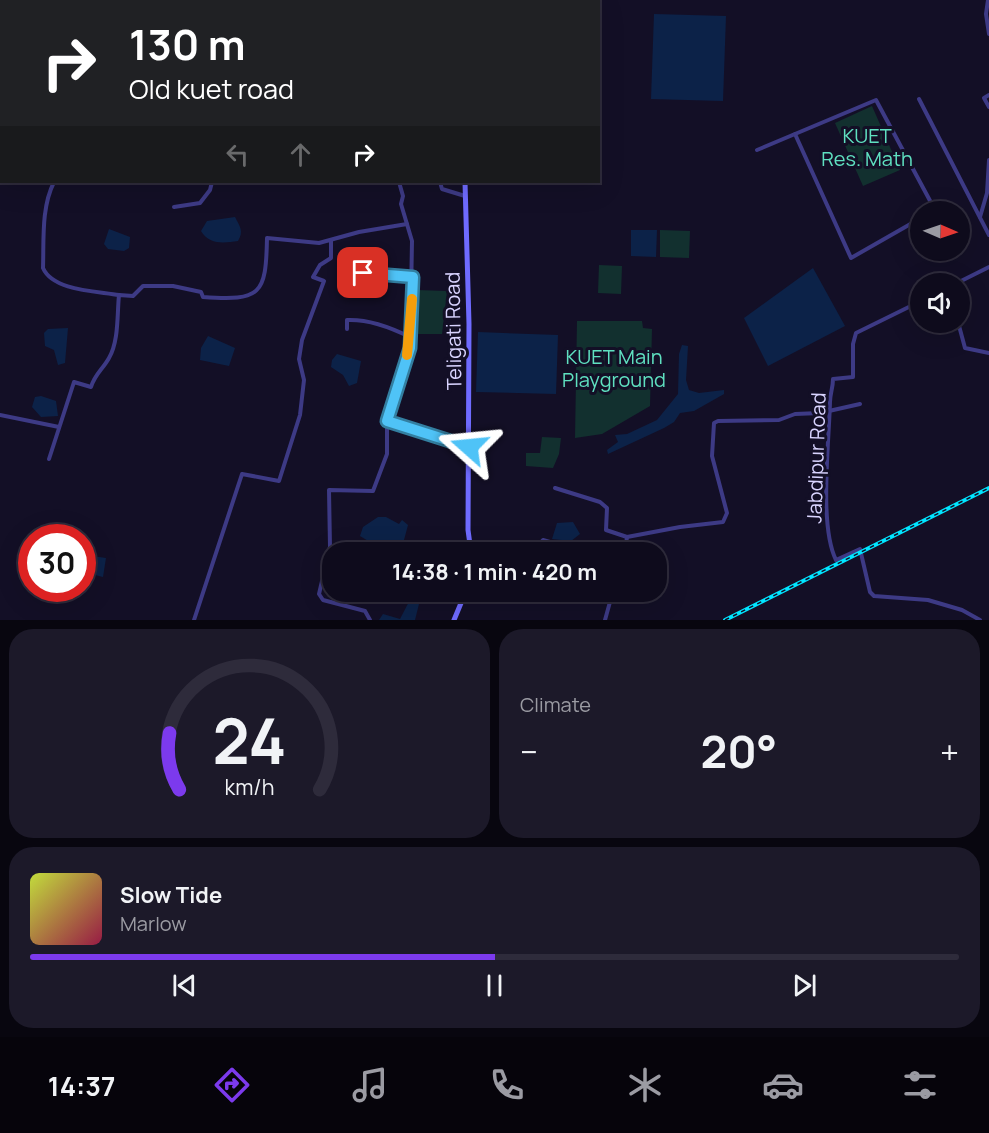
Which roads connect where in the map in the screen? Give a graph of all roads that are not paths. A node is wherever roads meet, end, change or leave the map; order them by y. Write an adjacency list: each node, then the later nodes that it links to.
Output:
1 (988, 0): 2 (street)
2 (989, 34)
3 (989, 95): 5 (street)
4 (919, 99): 17 (street)
5 (989, 107)
6 (795, 134): 7 (street); 15 (street); 19 (street)
7 (757, 150)
8 (989, 160): 17 (street)
9 (53, 183): 26 (street)
10 (212, 183): 16 (street)
11 (399, 183): 18 (street)
12 (440, 183): 14 (street)
13 (465, 183): 14 (main road, Teligati Road)
14 (466, 197): 37 (main road, Teligati Road)
15 (930, 201)
16 (174, 207)
17 (980, 218): 20 (street)
18 (407, 224): 21 (street); 25 (street)
19 (910, 224)
20 (989, 235)
21 (331, 240): 26 (street); 45 (street)
22 (989, 267): 24 (street)
23 (363, 273): 25 (street)
24 (970, 276)
25 (413, 277): 30 (street)
26 (119, 295): 36 (street)
27 (910, 306): 33 (street, Jabdipur Road)
28 (347, 329): 30 (street)
29 (961, 333): 31 (street)
30 (410, 337): 35 (street)
31 (989, 353)
32 (860, 404): 33 (street)
33 (830, 410): 40 (street); 49 (street, Jabdipur Road)
34 (0, 415): 36 (street)
35 (387, 421): 37 (street); 46 (street)
36 (59, 427): 38 (street)
37 (469, 447): 41 (main road, Teligati Road)
38 (49, 459)
39 (555, 488): 40 (street)
40 (627, 537): 42 (street)
41 (470, 542)
42 (626, 542)
43 (461, 602): 47 (main road)
44 (610, 602): 48 (street)
45 (194, 620)
46 (370, 620)
47 (454, 620)
48 (605, 620)
49 (980, 620)

